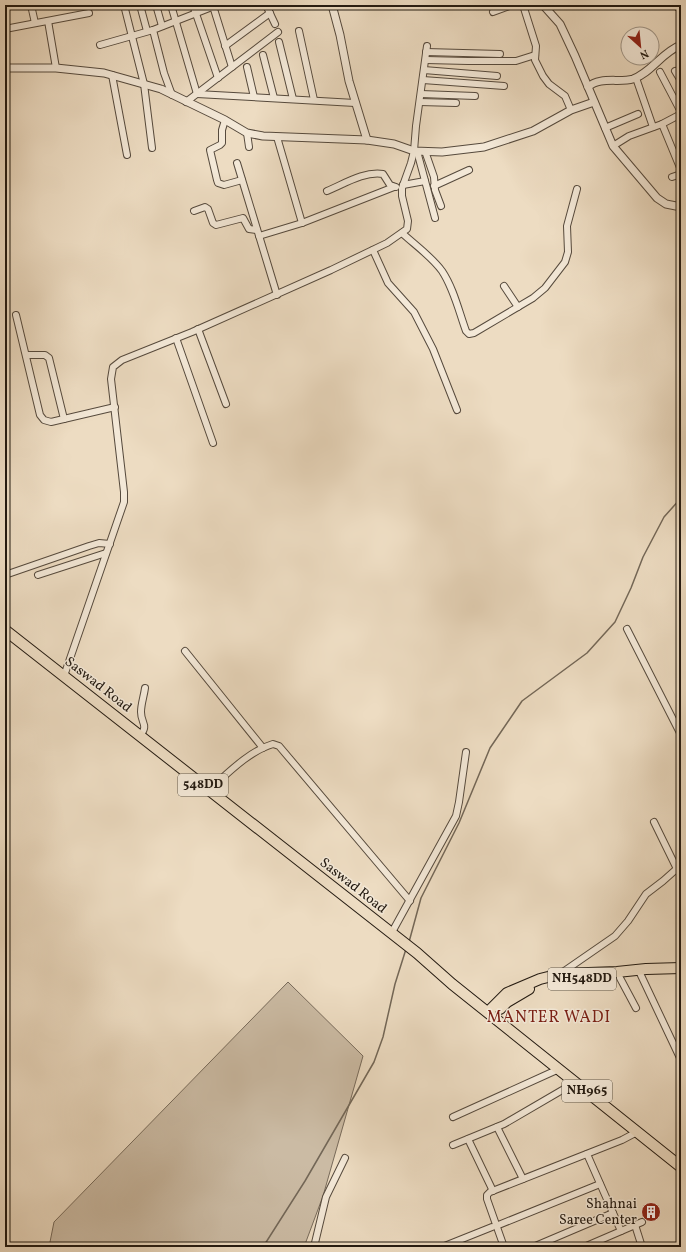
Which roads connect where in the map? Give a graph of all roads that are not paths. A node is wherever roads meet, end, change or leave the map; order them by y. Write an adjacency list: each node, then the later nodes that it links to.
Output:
1 (31, 5): 21 (street)
2 (124, 5): 28 (street)
3 (140, 5): 25 (street)
4 (156, 5): 23 (street)
5 (171, 5): 20 (street)
6 (193, 5): 17 (street)
7 (266, 5): 18 (street)
8 (332, 5): 64 (street)
9 (512, 5): 15 (street)
10 (523, 5): 35 (street)
11 (543, 5): 52 (street)
12 (676, 5): 14 (street)
13 (215, 6): 17 (street); 32 (street)
14 (681, 11)
15 (493, 12)
16 (89, 13): 19 (street)
17 (196, 13): 20 (street); 46 (street)
18 (270, 13): 22 (street); 32 (street)
19 (48, 20): 21 (street); 40 (street)
20 (176, 20): 23 (street); 53 (street)
21 (35, 23): 24 (street)
22 (275, 24)
23 (162, 26): 25 (street)
24 (5, 29)
25 (150, 30): 28 (street); 55 (street)
26 (299, 30): 60 (street)
27 (278, 32): 37 (street)
28 (132, 36): 31 (street); 50 (street)
29 (279, 42): 59 (street)
30 (681, 45): 47 (street)
31 (100, 46)
32 (225, 46): 37 (street)
33 (500, 54): 36 (street)
34 (263, 55): 58 (street)
35 (535, 55): 36 (street); 66 (street)
36 (426, 60): 41 (street)
37 (232, 67): 46 (street)
38 (247, 67): 57 (street)
39 (5, 68): 40 (street)
40 (56, 68): 44 (street)
41 (424, 70): 45 (street); 48 (street)
42 (675, 71): 49 (street)
43 (660, 72): 67 (street)
44 (112, 75): 50 (street); 81 (street)
45 (497, 76)
46 (218, 78): 53 (street)
47 (636, 78): 52 (street); 71 (street)
48 (423, 80): 51 (street); 54 (street)
49 (681, 81)
50 (144, 84): 55 (street); 78 (street)
51 (504, 86)
52 (588, 87): 63 (street)
53 (197, 94): 57 (street); 61 (street)
54 (421, 94): 56 (street); 62 (street)
55 (172, 95): 61 (street)
56 (475, 96)
57 (254, 97): 58 (street)
58 (274, 98): 59 (street)
59 (293, 99): 60 (street)
60 (314, 100): 64 (street)
61 (186, 102): 69 (street)
62 (420, 102): 65 (street); 79 (street)
63 (594, 102): 66 (street); 72 (street)
64 (355, 103): 75 (street)
65 (456, 104)
66 (571, 110): 80 (street)
67 (681, 113): 70 (street)
68 (638, 114): 72 (street)
69 (226, 120): 73 (street); 86 (street)
70 (662, 124): 71 (street); 84 (street)
71 (654, 127): 76 (street)
72 (605, 128): 76 (street)
73 (247, 133): 74 (street); 77 (street)
74 (277, 137): 75 (street); 98 (street)
75 (367, 140): 79 (street)
76 (613, 146): 95 (street)
77 (249, 147)
78 (152, 148)
79 (415, 151): 80 (street); 87 (street); 91 (street)
80 (425, 151): 89 (street)
81 (127, 155)
82 (237, 163): 86 (street)
83 (469, 170): 89 (street)
84 (680, 173): 85 (street); 88 (street)
85 (672, 177)
86 (242, 180): 99 (street)
87 (425, 181): 91 (street); 97 (street)
88 (681, 181)
89 (434, 186): 94 (street)
90 (394, 187): 91 (street); 93 (street); 98 (street)
91 (402, 187): 100 (street)
92 (577, 189): 104 (street)
93 (327, 191)
94 (442, 206)
95 (681, 207)
96 (194, 211): 99 (street)
97 (435, 218)
98 (302, 223): 99 (street)
99 (258, 233): 103 (street)
100 (402, 233): 101 (street); 104 (street)
101 (373, 250): 103 (street); 111 (street)
102 (504, 286): 104 (street)
103 (277, 295): 106 (street)
104 (518, 307)
105 (16, 315): 108 (street)
106 (198, 329): 107 (street); 109 (street)
107 (176, 338): 110 (street); 113 (street)
108 (26, 355): 112 (street); 112 (street)
109 (226, 404)
110 (115, 407): 112 (street); 114 (street)
111 (457, 410)
112 (64, 419)
113 (213, 443)
114 (110, 544): 115 (street); 116 (street)
115 (106, 553): 117 (street); 121 (street)
116 (5, 575)
117 (38, 575)
118 (627, 629): 123 (street)
119 (5, 630): 121 (highway, Saswad Road / 548DD)
120 (185, 651): 125 (street)
121 (64, 676): 124 (highway, Saswad Road / 548DD)
122 (145, 688): 124 (street)
123 (681, 734)
124 (140, 736): 127 (highway, Saswad Road / 548DD)
125 (263, 748): 127 (street); 130 (street)
126 (466, 752): 130 (street)
127 (209, 790): 131 (highway, Saswad Road / 548DD)
128 (654, 822): 129 (street)
129 (679, 867): 135 (street)
130 (410, 901): 131 (street)
131 (391, 934): 138 (highway, Saswad Road / 548DD)
132 (681, 968): 133 (highway, NH548DD)
133 (640, 973): 134 (highway, NH548DD); 135 (highway, NH548DD); 136 (highway, NH548DD); 139 (street)
134 (681, 973)
135 (560, 977): 136 (highway, NH548DD); 138 (highway, NH548DD)
136 (620, 978): 137 (street)
137 (636, 1008)
138 (491, 1014): 140 (highway, Saswad Road / NH965)
139 (681, 1060)
140 (559, 1069): 141 (highway, Saswad Road / NH965); 142 (street)
141 (576, 1082): 143 (street); 144 (highway, Saswad Road / NH965)
142 (453, 1117)
143 (498, 1127): 145 (street); 150 (street)
144 (637, 1132): 147 (street); 149 (highway, Saswad Road / NH965)
145 (468, 1139): 146 (street); 152 (street)
146 (453, 1146)
147 (587, 1154): 150 (street); 151 (street)
148 (345, 1158): 158 (street)
149 (681, 1167)
150 (524, 1179): 152 (street)
151 (600, 1184): 153 (street); 156 (street)
152 (493, 1191): 156 (street)
153 (613, 1213): 157 (street); 161 (street)
154 (642, 1222): 155 (street)
155 (635, 1225): 157 (street); 163 (street)
156 (494, 1226): 159 (street); 160 (street)
157 (621, 1231): 162 (street)
158 (315, 1246)
159 (442, 1247)
160 (504, 1247)
161 (533, 1247)
162 (584, 1247)
163 (642, 1247)

